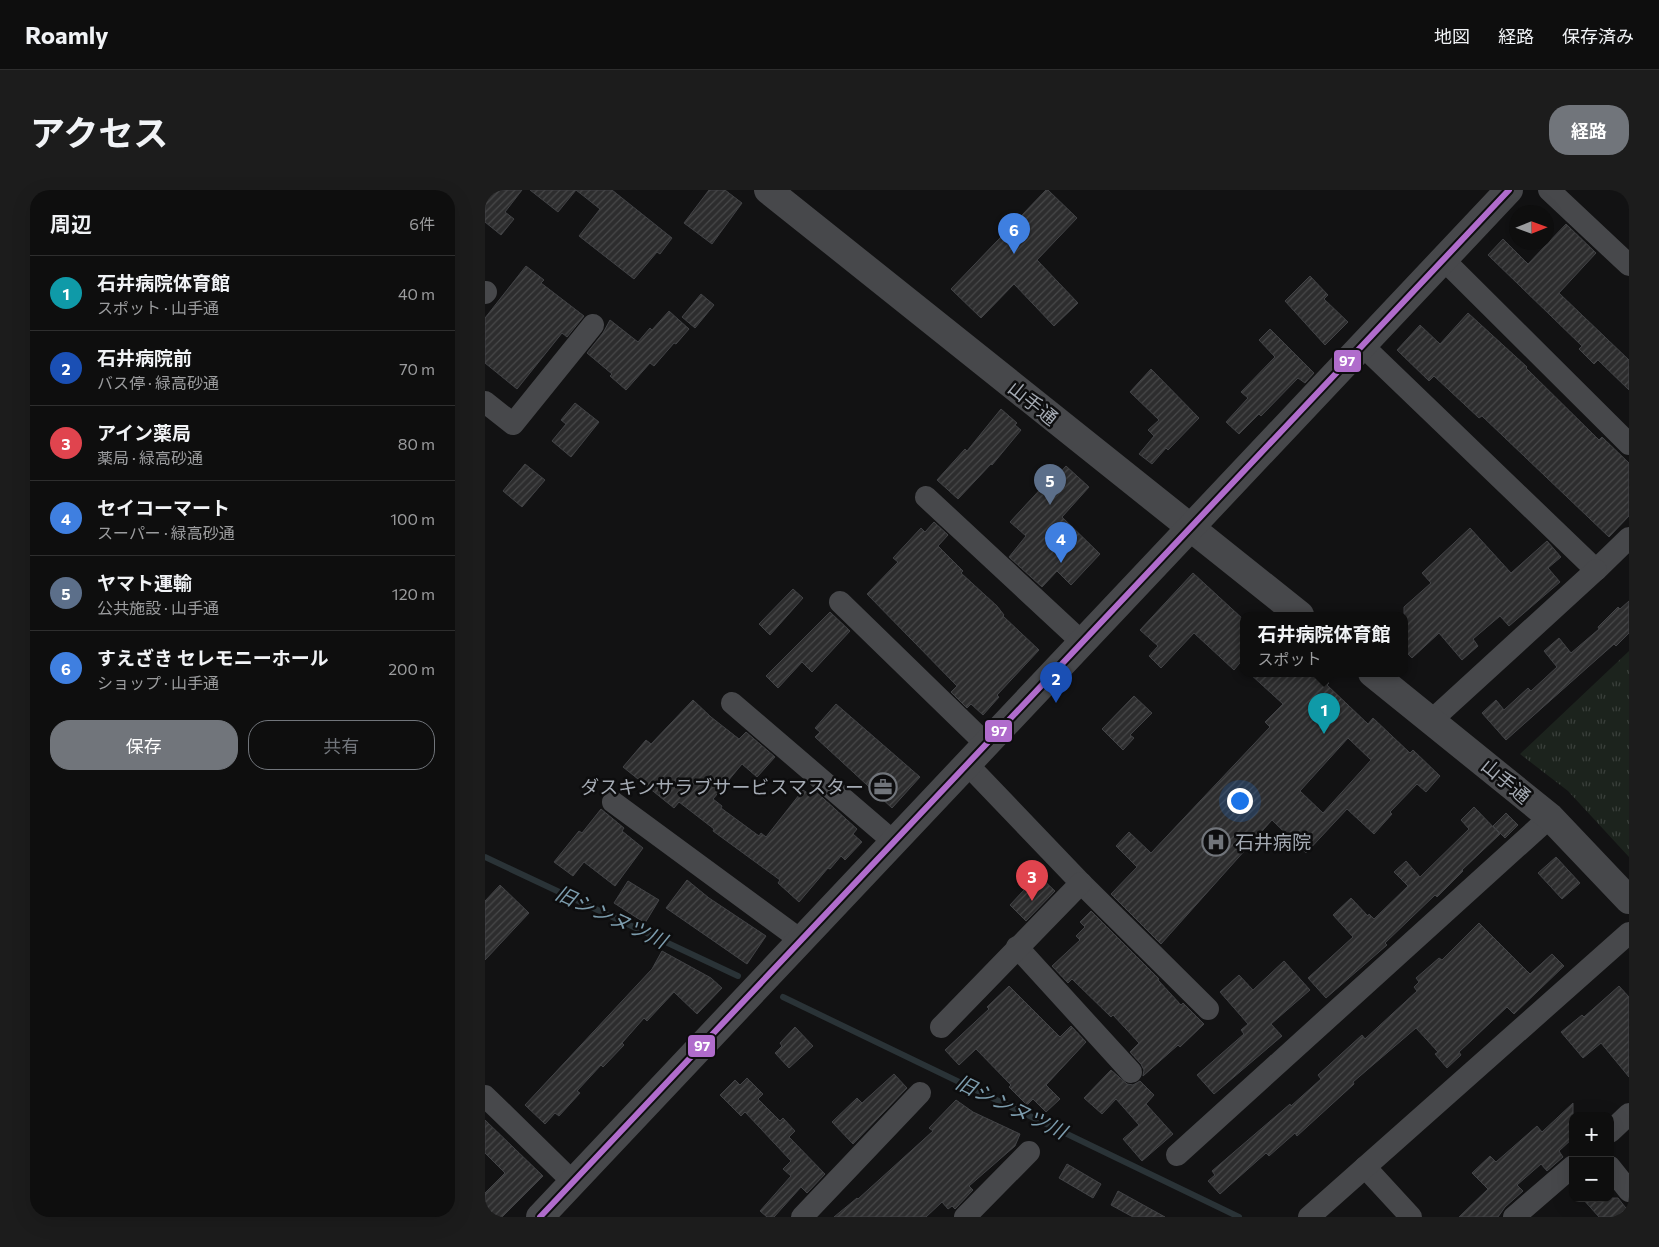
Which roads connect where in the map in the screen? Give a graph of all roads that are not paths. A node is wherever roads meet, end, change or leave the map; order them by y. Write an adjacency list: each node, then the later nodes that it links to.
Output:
1 (768, 190): 11 (street, 山手通)
2 (1509, 190): 4 (street)
3 (1549, 190): 5 (street)
4 (1444, 260): 7 (street); 9 (street)
5 (1629, 265)
6 (593, 325): 8 (street)
7 (1362, 345): 11 (street); 13 (street)
8 (485, 402)
9 (1629, 444)
10 (926, 497): 16 (street)
11 (1190, 528): 15 (street, 山手通); 16 (street)
12 (1629, 538): 13 (street)
13 (1596, 570): 19 (street)
14 (840, 602): 20 (street)
15 (1296, 612)
16 (1083, 643): 20 (street)
17 (1377, 677): 19 (street, 山手通)
18 (733, 703): 24 (street)
19 (1432, 720): 23 (street, 山手通)
20 (987, 745): 21 (street)
21 (968, 765): 24 (street); 25 (street)
22 (613, 802): 28 (street)
23 (1550, 817): 26 (street, 山手通); 38 (street)
24 (894, 842): 28 (street)
25 (1081, 883): 29 (street); 30 (street)
26 (1629, 900)
27 (1629, 933): 39 (street)
28 (801, 940): 42 (street)
29 (1017, 947): 31 (street); 32 (street)
30 (1208, 1009)
31 (941, 1027)
32 (1131, 1072)
33 (920, 1093): 45 (street)
34 (485, 1096): 42 (street)
35 (1629, 1114): 36 (street)
36 (1614, 1128)
37 (1029, 1152): 46 (street)
38 (1177, 1154)
39 (1365, 1167): 47 (street); 48 (street)
40 (1569, 1169): 49 (street)
41 (1614, 1172): 43 (street)
42 (573, 1182): 44 (street)
43 (1629, 1191)
44 (540, 1217)
45 (802, 1217)
46 (965, 1217)
47 (1309, 1217)
48 (1411, 1217)
49 (1514, 1217)

